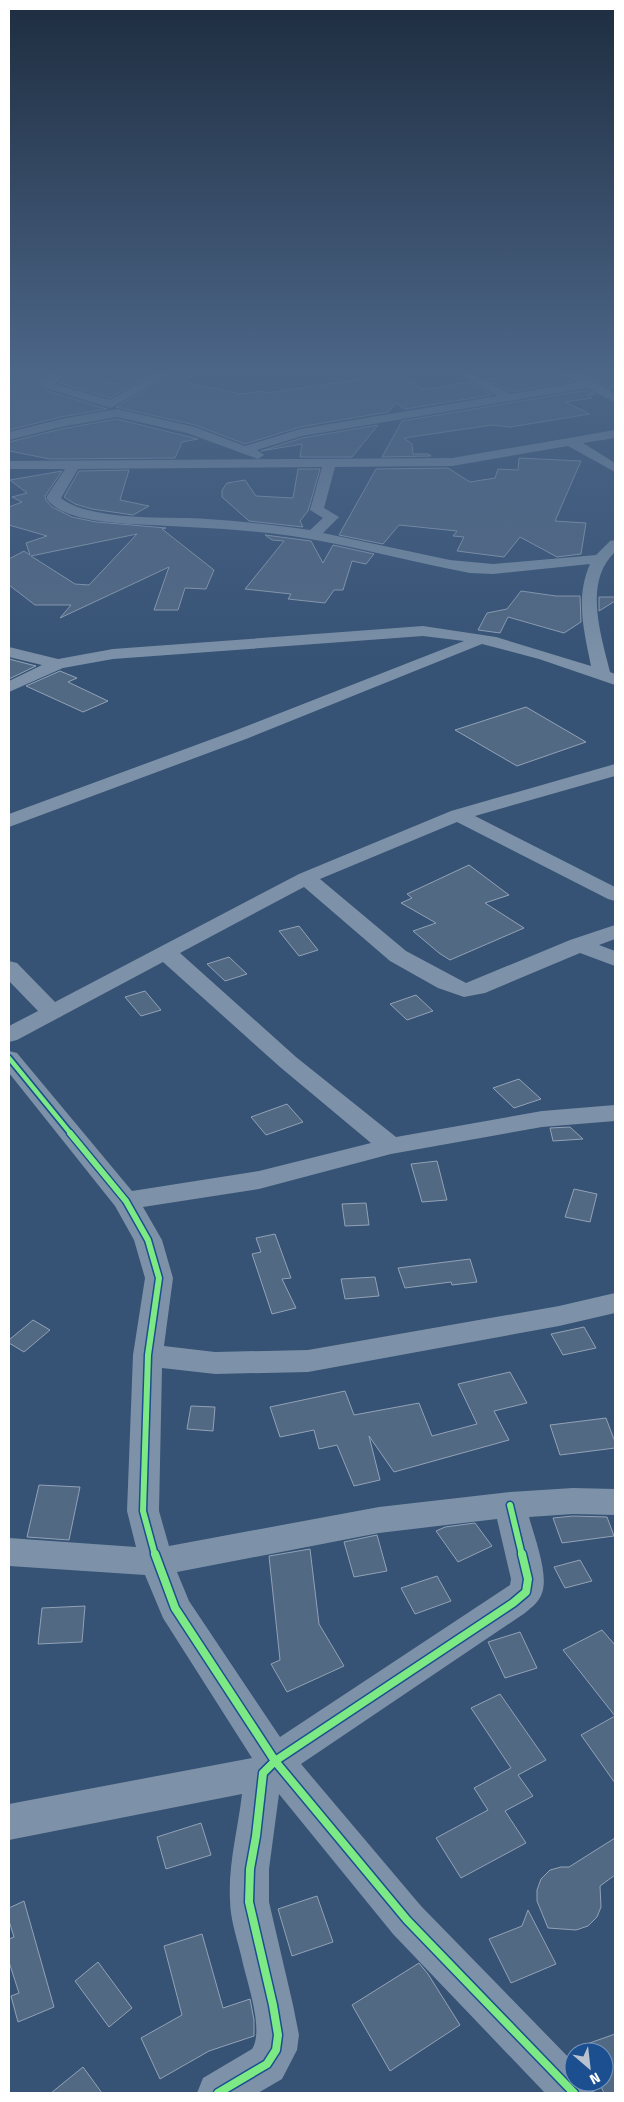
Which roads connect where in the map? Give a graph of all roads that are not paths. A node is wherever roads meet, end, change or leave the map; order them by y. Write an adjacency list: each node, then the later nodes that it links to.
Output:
1 (40, 468): 4 (street)
2 (71, 468): 5 (street)
3 (329, 468): 5 (street)
4 (9, 477)
5 (312, 536): 7 (street)
6 (615, 544): 7 (street)
7 (600, 559): 11 (street)
8 (479, 639): 10 (street); 11 (street); 15 (street)
9 (9, 652): 10 (street)
10 (58, 664): 12 (street)
11 (609, 677)
12 (9, 687)
13 (615, 770): 14 (street)
14 (458, 815): 16 (street); 17 (street)
15 (9, 821)
16 (306, 878): 19 (street); 20 (street)
17 (615, 895)
18 (615, 931): 19 (street)
19 (578, 945): 21 (street)
20 (165, 952): 23 (street); 27 (street)
21 (615, 960)
22 (9, 968): 23 (street)
23 (52, 1011): 24 (street)
24 (9, 1035)
25 (9, 1058): 28 (street)
26 (615, 1113): 27 (street)
27 (391, 1146): 28 (street)
28 (126, 1201): 30 (street)
29 (615, 1303): 30 (street)
30 (148, 1355): 34 (street)
31 (615, 1502): 32 (street)
32 (510, 1505): 34 (street); 35 (street)
33 (9, 1552): 34 (street)
34 (157, 1562): 35 (street)
35 (269, 1767): 36 (street); 37 (street); 38 (street)
36 (9, 1822)
37 (218, 2093)
38 (574, 2093)

